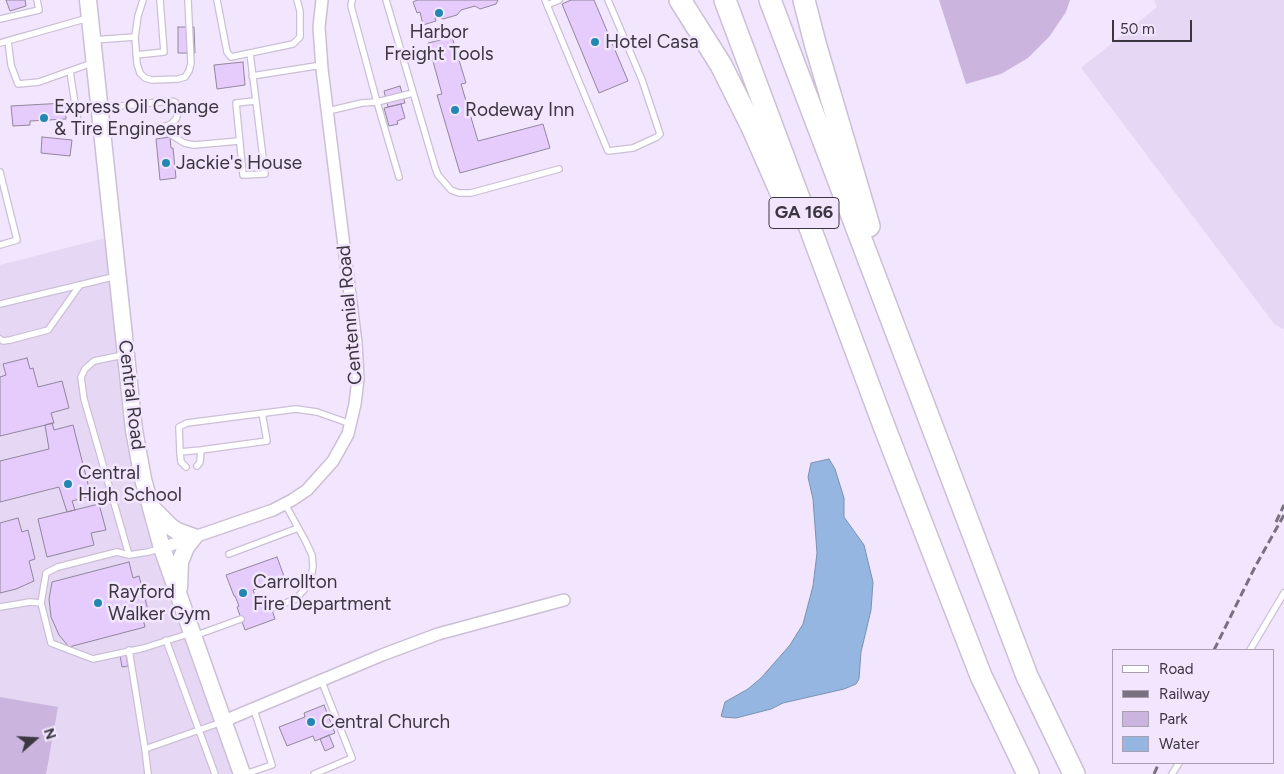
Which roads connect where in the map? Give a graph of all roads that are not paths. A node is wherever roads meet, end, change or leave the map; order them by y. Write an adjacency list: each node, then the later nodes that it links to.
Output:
1 (36, 0): 19 (lane)
2 (88, 0): 18 (street, Central Road)
3 (143, 0): 20 (lane)
4 (160, 0): 25 (lane)
5 (188, 0): 25 (lane)
6 (217, 0): 24 (lane)
7 (297, 0): 24 (lane)
8 (322, 0): 27 (street, Centennial Road)
9 (352, 0): 32 (lane)
10 (386, 0): 30 (lane)
11 (559, 0): 17 (lane)
12 (608, 0): 17 (lane)
13 (680, 0): 50 (highway)
14 (725, 0): 50 (highway, GA 166)
15 (770, 0): 45 (highway, GA 166)
16 (804, 0): 45 (highway)
17 (546, 2)
18 (90, 18): 21 (street, Central Road); 22 (lane)
19 (0, 19)
20 (136, 37): 21 (lane); 25 (lane)
21 (92, 40): 26 (street, Central Road)
22 (8, 41): 23 (lane); 28 (lane)
23 (0, 43)
24 (250, 53): 29 (lane)
25 (136, 55)
26 (95, 62): 28 (lane); 33 (street, Central Road)
27 (322, 65): 29 (lane); 34 (street, Centennial Road)
28 (70, 70): 36 (lane)
29 (252, 76): 31 (lane)
30 (413, 93): 32 (lane); 38 (lane)
31 (255, 101): 37 (lane); 37 (lane)
32 (377, 102): 34 (lane); 40 (lane)
33 (100, 109): 35 (lane); 36 (street, Central Road)
34 (328, 111): 49 (street, Centennial Road)
35 (163, 127): 36 (lane); 37 (lane)
36 (102, 130): 42 (street, Central Road)
37 (239, 141)
38 (559, 169)
39 (0, 172): 41 (lane)
40 (399, 178)
41 (0, 245)
42 (117, 276): 43 (lane); 47 (street, Central Road)
43 (80, 285): 44 (lane); 46 (lane)
44 (0, 304)
45 (894, 326): 83 (highway)
46 (0, 339)
47 (125, 355): 56 (street, Central Road); 60 (lane)
48 (262, 413): 49 (lane); 51 (lane); 52 (lane)
49 (350, 424): 55 (street, Centennial Road)
50 (884, 426): 82 (highway)
51 (201, 450): 52 (lane); 53 (lane)
52 (180, 452): 54 (lane)
53 (197, 466)
54 (186, 467)
55 (285, 504): 57 (lane); 58 (street, Centennial Road)
56 (149, 505): 58 (street); 59 (street, Central Road)
57 (298, 528): 61 (lane); 67 (lane)
58 (194, 538): 59 (street, Centennial Road); 63 (street)
59 (162, 548): 60 (lane); 63 (street, Central Road)
60 (128, 554): 65 (lane)
61 (229, 554)
62 (1284, 593): 71 (lane)
63 (178, 596): 69 (street, Central Road)
64 (564, 600): 73 (street)
65 (41, 603): 66 (lane); 72 (lane)
66 (0, 607)
67 (272, 608)
68 (241, 619): 69 (lane)
69 (192, 635): 70 (lane); 75 (street, Central Road)
70 (166, 640): 72 (lane); 76 (lane)
71 (1251, 649)
72 (128, 650): 77 (lane)
73 (322, 682): 74 (street); 81 (lane)
74 (254, 710): 75 (street); 80 (lane)
75 (224, 721): 76 (lane); 80 (street, Central Road)
76 (200, 731): 77 (lane); 79 (lane)
77 (145, 748): 78 (lane)
78 (148, 774)
79 (215, 774)
80 (244, 774)
81 (314, 774)
82 (1028, 774)
83 (1074, 774)

